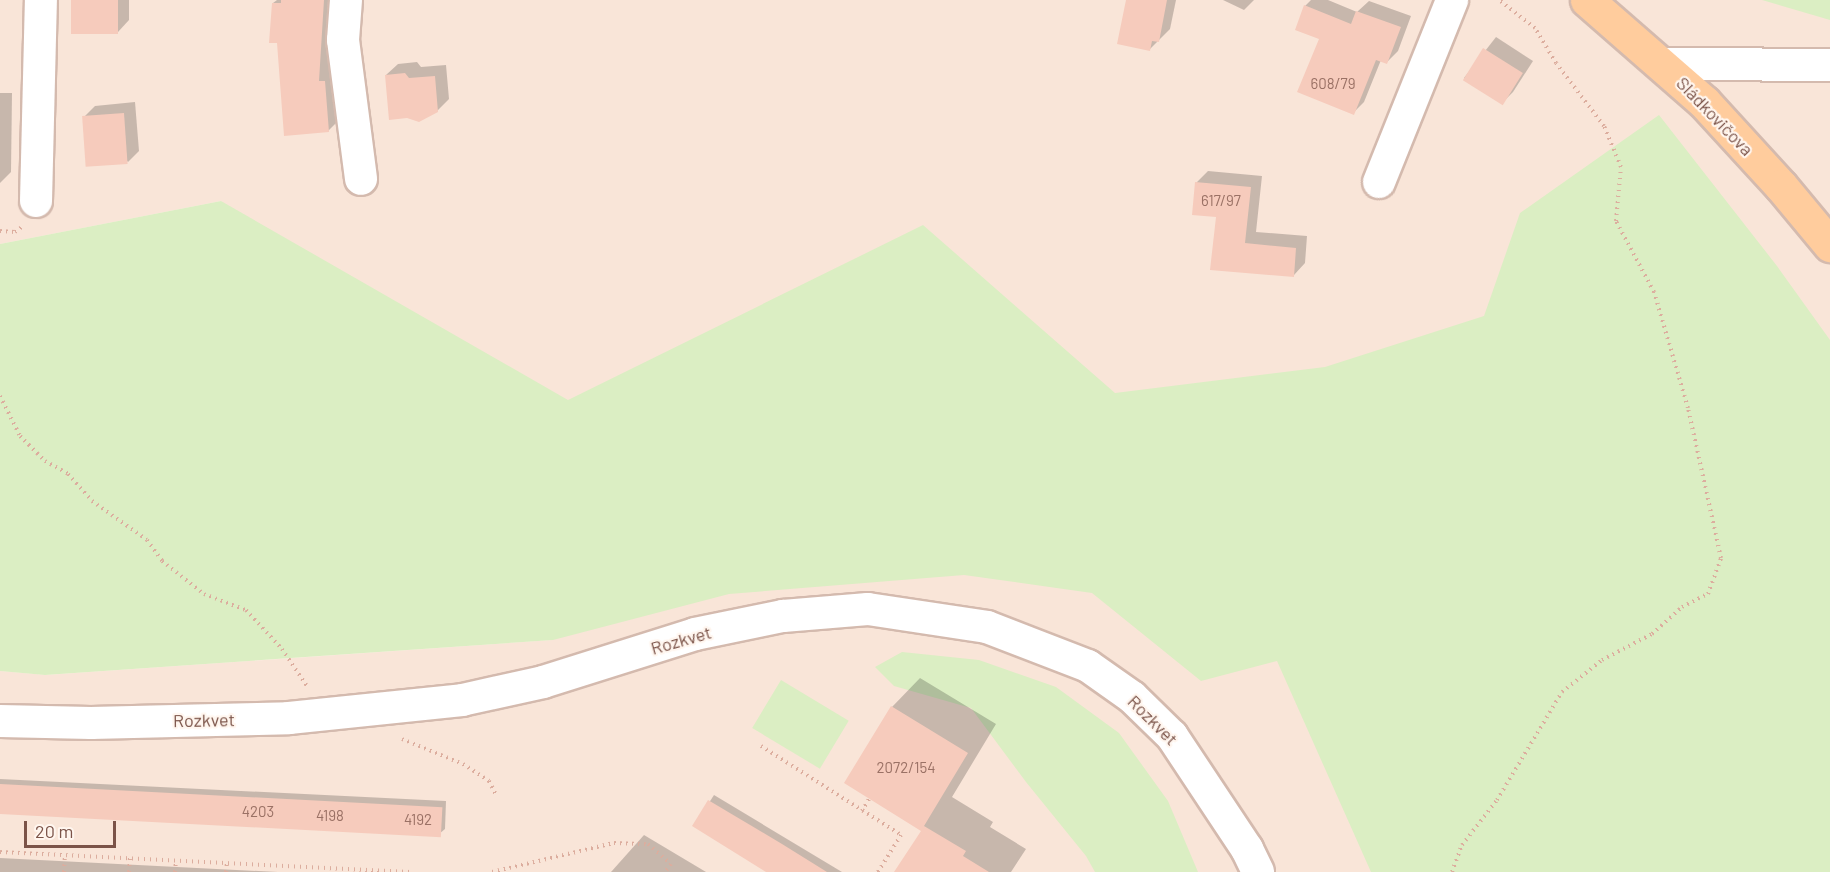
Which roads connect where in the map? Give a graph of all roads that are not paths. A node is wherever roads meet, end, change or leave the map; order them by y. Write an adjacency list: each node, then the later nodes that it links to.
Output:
1 (40, 0): 9 (street)
2 (346, 0): 7 (street)
3 (1452, 0): 8 (street)
4 (1587, 0): 5 (main road, Sládkovičova)
5 (1664, 64): 6 (street); 10 (main road, Sládkovičova)
6 (1830, 65)
7 (361, 179)
8 (1379, 182)
9 (36, 201)
10 (1830, 244)
11 (0, 721): 12 (street, Rozkvet)
12 (1258, 872)

